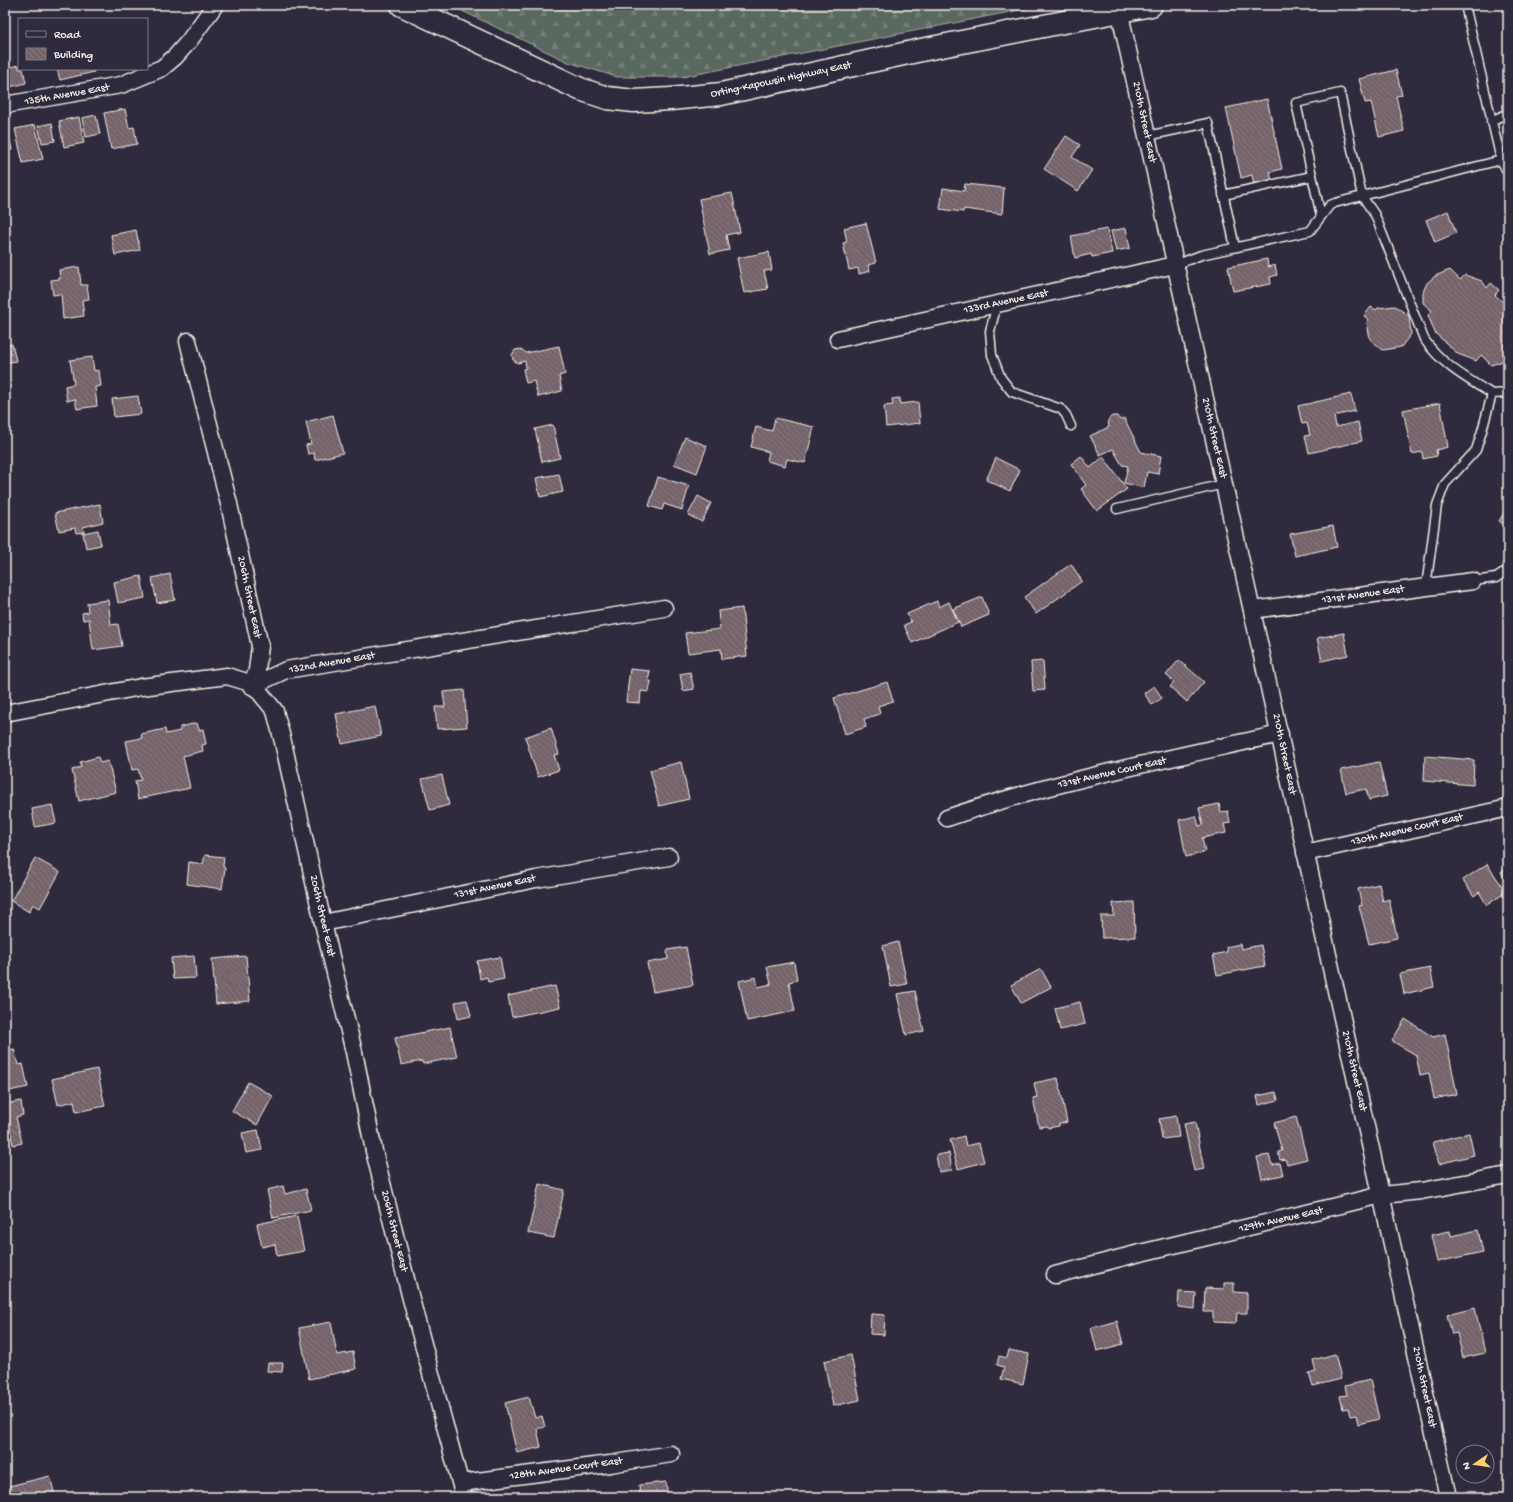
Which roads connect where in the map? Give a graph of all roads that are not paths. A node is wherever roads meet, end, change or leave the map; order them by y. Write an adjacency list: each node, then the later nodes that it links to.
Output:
1 (215, 5): 6 (street, 135th Avenue East)
2 (402, 5): 5 (main road, Orting-Kapowsin Highway East)
3 (1151, 5): 5 (main road, Orting-Kapowsin Highway East)
4 (1465, 5): 8 (lane)
5 (1118, 8): 9 (street, 210th Street East)
6 (5, 105)
7 (1508, 113): 8 (lane)
8 (1491, 121): 10 (lane)
9 (1147, 136): 13 (lane); 17 (street, 210th Street East)
10 (1501, 160): 11 (lane); 14 (lane)
11 (1508, 173)
12 (1312, 176): 13 (lane); 14 (lane); 15 (lane)
13 (1223, 195): 16 (lane)
14 (1362, 196): 15 (lane); 22 (lane)
15 (1321, 216): 16 (lane)
16 (1235, 247): 17 (lane)
17 (1175, 265): 18 (street, 133rd Avenue East); 24 (street, 210th Street East)
18 (997, 304): 19 (street, 133rd Avenue East); 23 (lane)
19 (838, 339)
20 (188, 341): 31 (street, 206th Street East)
21 (1508, 393): 22 (lane)
22 (1492, 394): 28 (lane)
23 (1070, 426)
24 (1224, 484): 25 (lane); 30 (street, 210th Street East)
25 (1117, 509)
26 (1508, 570): 27 (lane)
27 (1473, 581): 28 (street, 131st Avenue East)
28 (1426, 587): 30 (street, 131st Avenue East)
29 (664, 608): 31 (street, 132nd Avenue East)
30 (1252, 610): 33 (street, 210th Street East)
31 (252, 686): 32 (street); 38 (street, 206th Street East)
32 (5, 713)
33 (1280, 734): 35 (street, 131st Avenue Court East); 36 (street, 210th Street East)
34 (1508, 808): 36 (street, 130th Avenue Court East)
35 (946, 818)
36 (1305, 853): 40 (street, 210th Street East)
37 (669, 857): 38 (street, 131st Avenue East)
38 (323, 923): 43 (street, 206th Street East)
39 (1508, 1175): 40 (street, 129th Avenue East)
40 (1382, 1196): 41 (street, 129th Avenue East); 44 (street, 210th Street East)
41 (1055, 1275)
42 (671, 1454): 43 (street, 128th Avenue Court East)
43 (463, 1490)
44 (1448, 1497)

